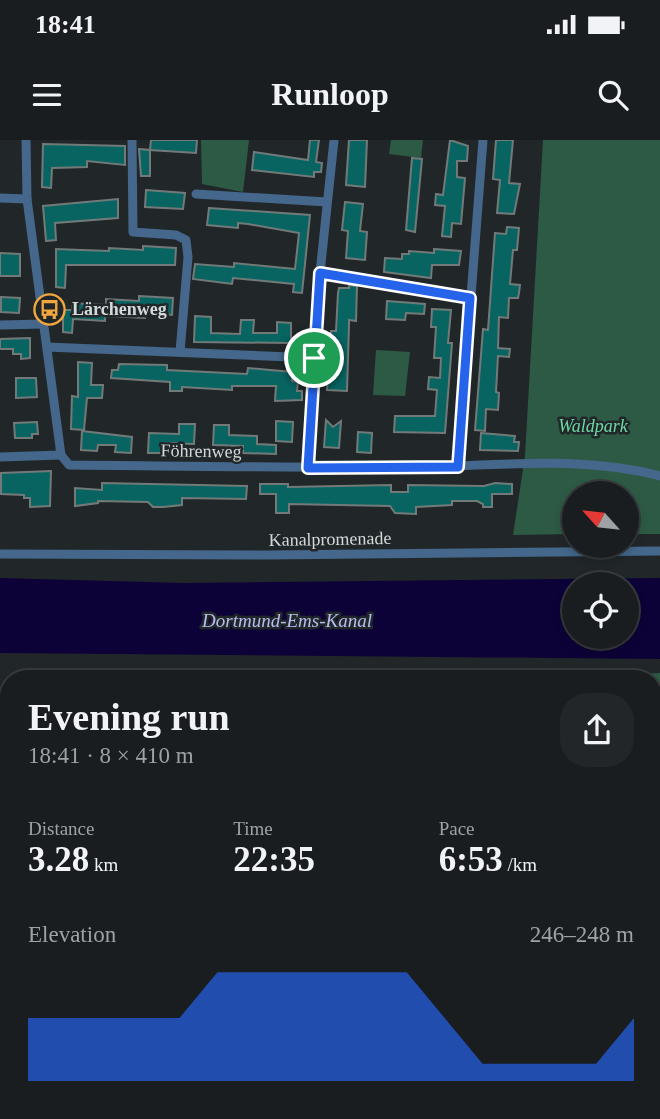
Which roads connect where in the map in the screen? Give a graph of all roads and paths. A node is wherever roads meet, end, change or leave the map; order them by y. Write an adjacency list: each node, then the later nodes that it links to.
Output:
1 (26, 140): 7 (street)
2 (132, 140): 14 (street)
3 (334, 140): 8 (street)
4 (482, 140): 10 (street)
5 (196, 194): 8 (street)
6 (0, 198): 7 (street)
7 (27, 199): 11 (street)
8 (327, 202): 9 (street)
9 (320, 273): 10 (street); 15 (street)
10 (470, 298): 18 (street)
11 (44, 324): 12 (street); 13 (street)
12 (0, 325)
13 (47, 346): 14 (street); 16 (street)
14 (180, 352): 15 (street)
15 (314, 358): 19 (street)
16 (61, 455): 17 (street); 19 (street, Föhrenweg)
17 (0, 457)
18 (458, 467): 19 (street, Föhrenweg); 20 (street, Föhrenweg)
19 (308, 468)
20 (660, 476)
21 (660, 551): 22 (street, Kanalpromenade)
22 (0, 554)

